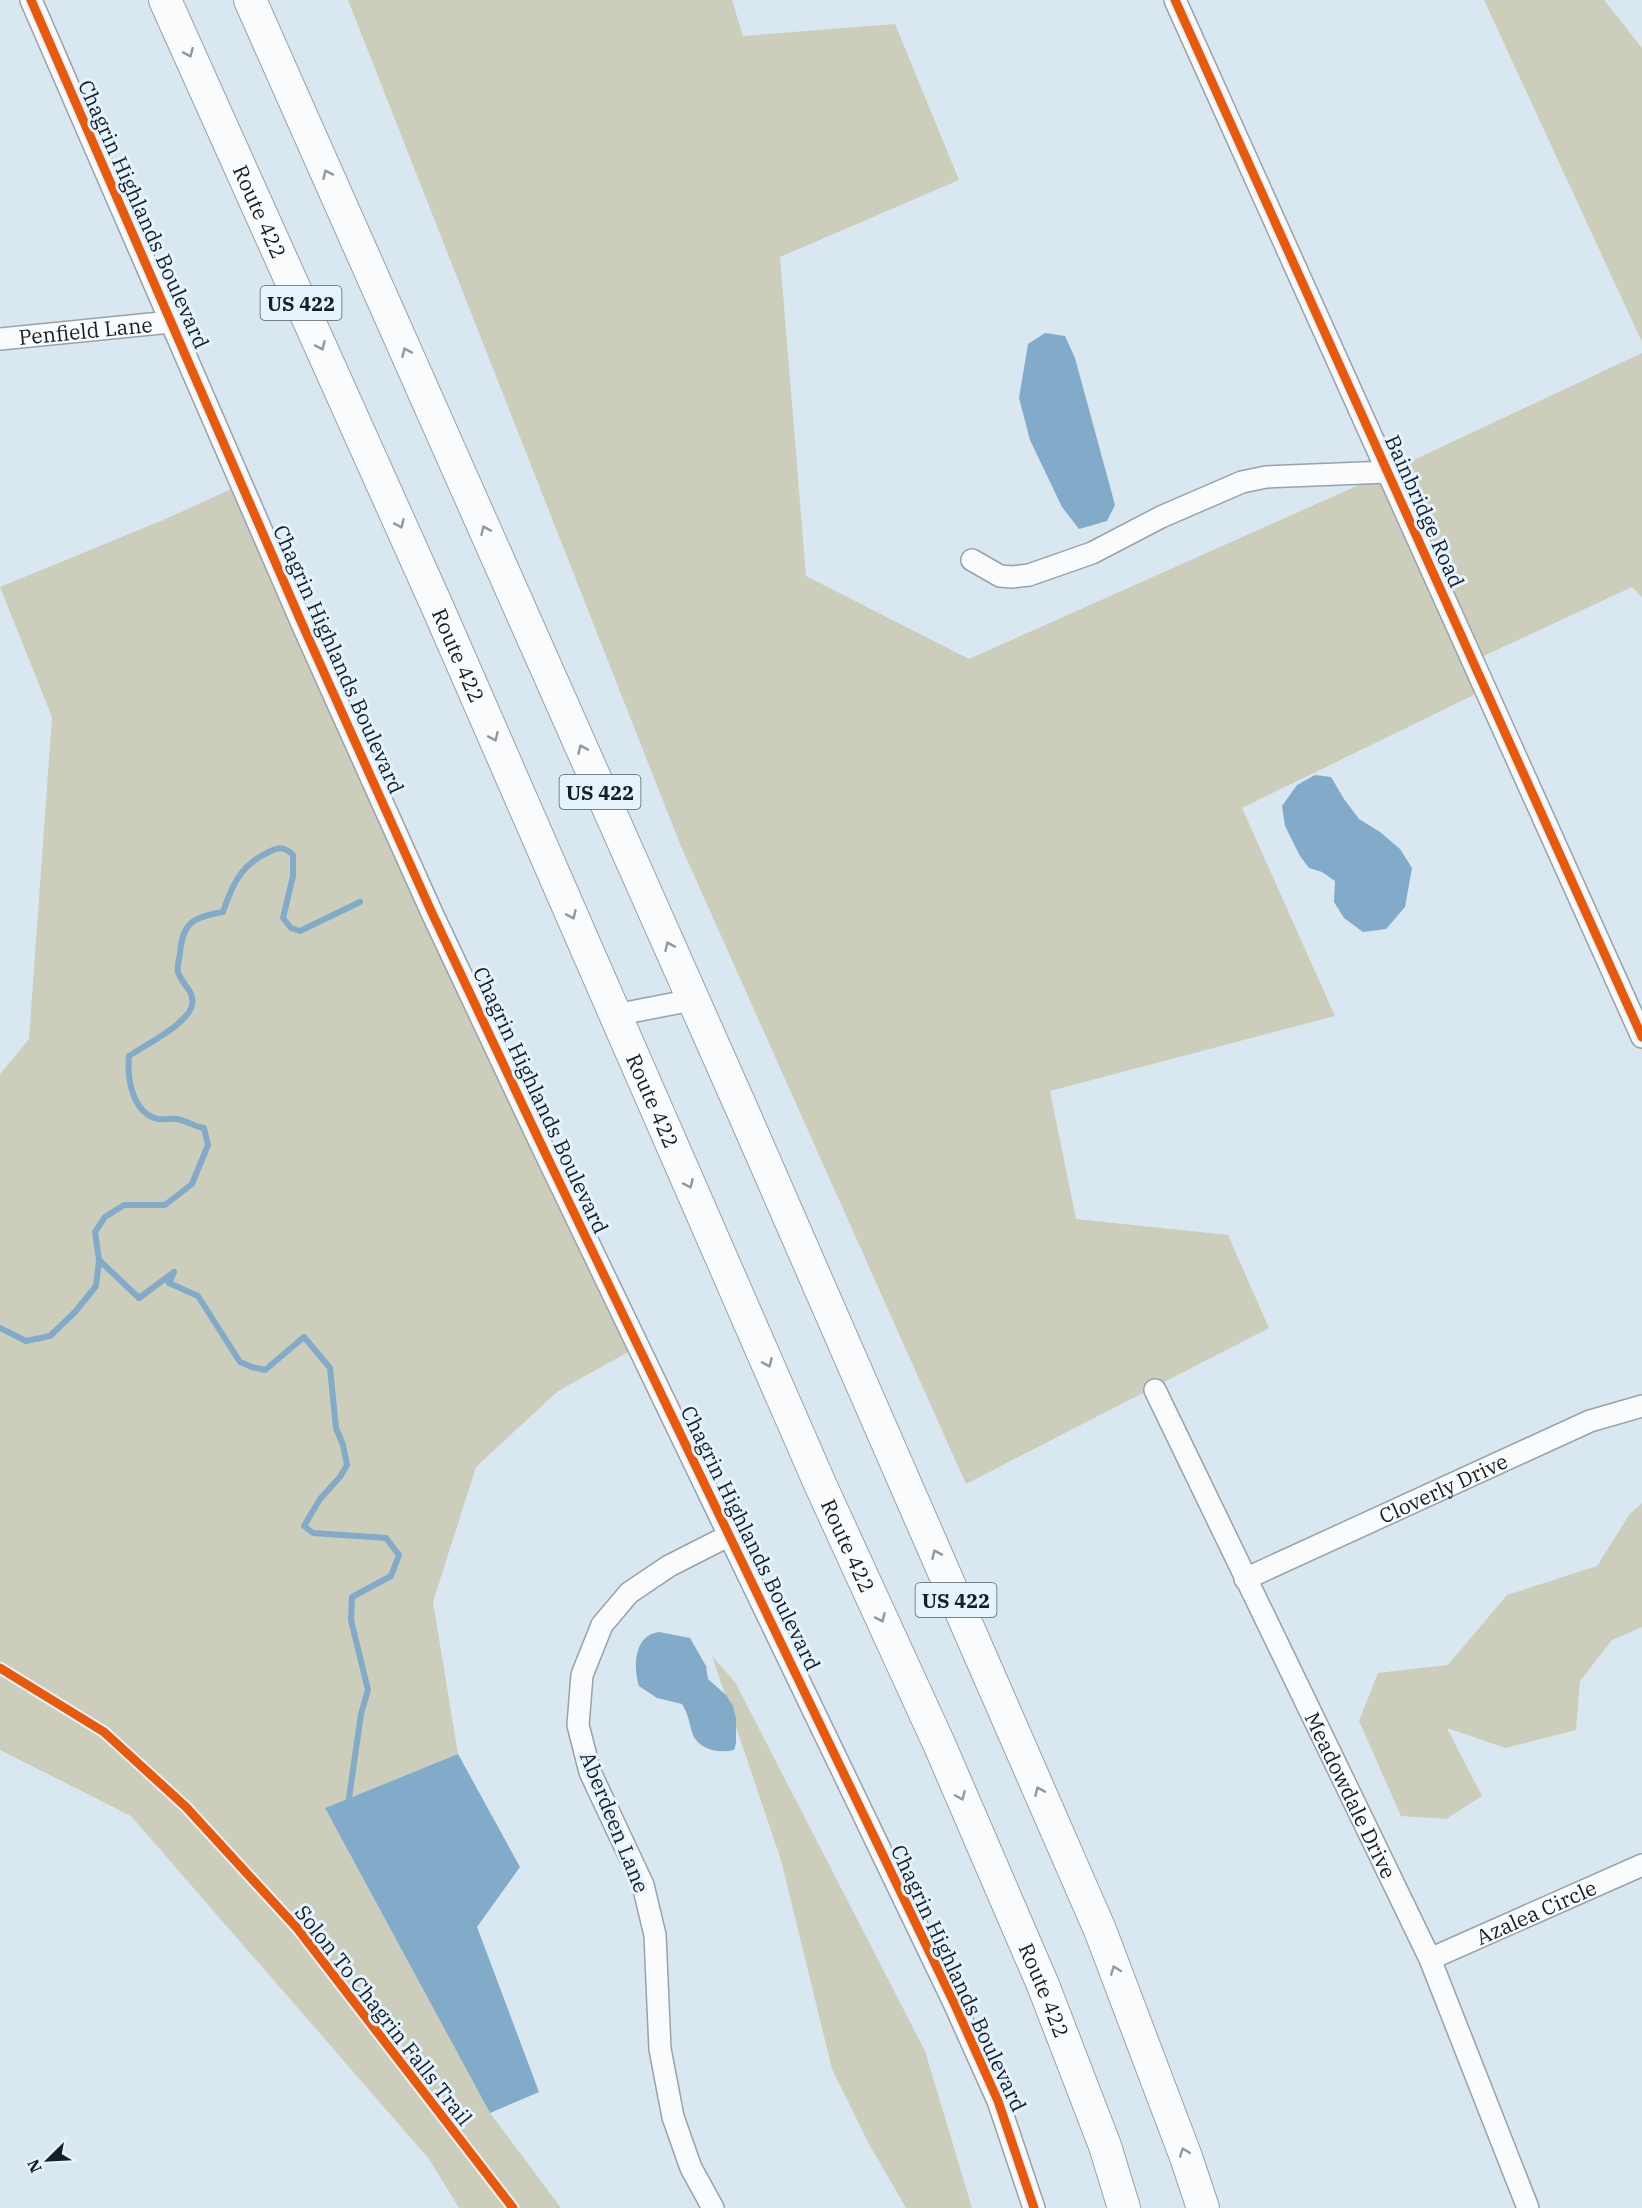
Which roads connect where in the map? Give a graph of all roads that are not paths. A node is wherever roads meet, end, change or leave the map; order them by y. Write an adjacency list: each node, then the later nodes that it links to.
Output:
1 (31, 0): 5 (street, Chagrin Highlands Boulevard)
2 (165, 0): 10 (highway, Route 422 / US 422, one-way to 10)
3 (250, 0): 9 (highway, US 422, one-way to 3)
4 (1175, 0): 7 (street, Bainbridge Road)
5 (171, 322): 6 (street, Penfield Lane); 14 (street, Chagrin Highlands Boulevard)
6 (0, 339)
7 (1388, 472): 8 (street); 11 (street, Bainbridge Road)
8 (972, 561)
9 (692, 1000): 10 (street); 21 (highway, US 422, one-way to 9)
10 (615, 1015): 20 (highway, Route 422 / US 422, one-way to 20)
11 (1642, 1037)
12 (1155, 1390): 15 (street, Meadowdale Drive)
13 (1642, 1406): 15 (street, Cloverly Drive)
14 (730, 1535): 18 (street, Aberdeen Lane); 19 (street, Chagrin Highlands Boulevard)
15 (1245, 1579): 17 (street, Meadowdale Drive)
16 (1642, 1864): 17 (street, Azalea Circle)
17 (1430, 1959): 22 (street, Meadowdale Drive)
18 (713, 2208)
19 (1034, 2208)
20 (1124, 2208)
21 (1203, 2208)
22 (1528, 2208)

